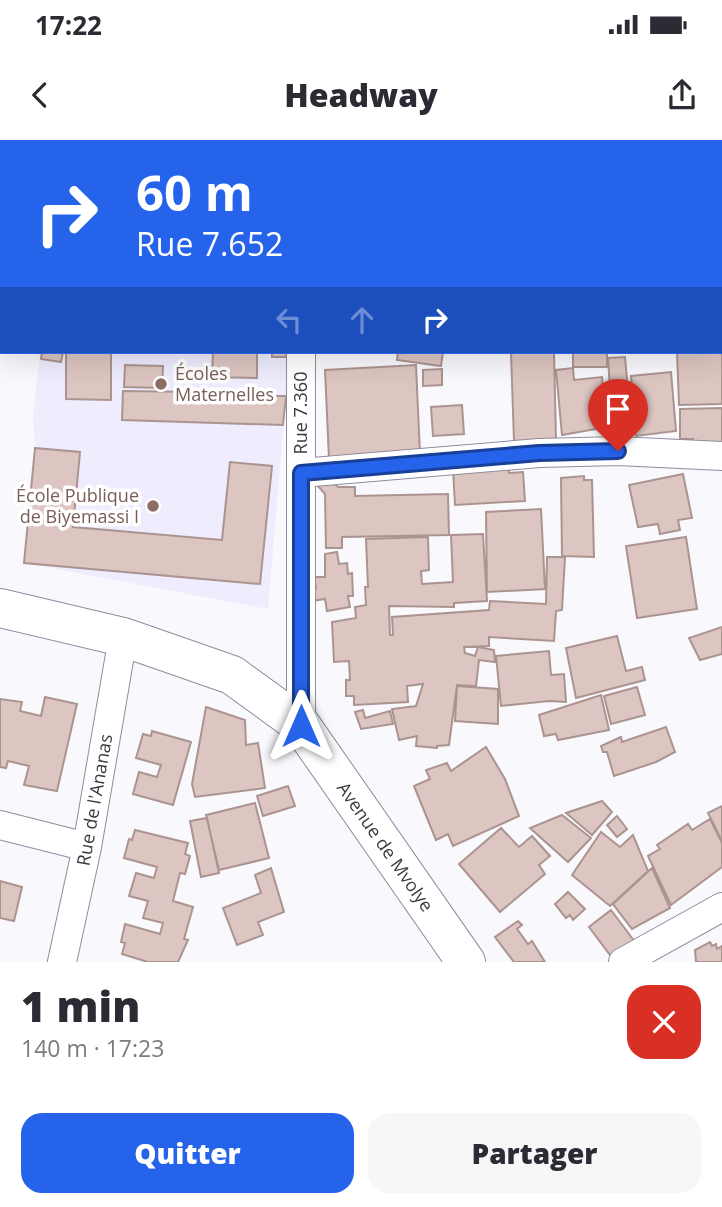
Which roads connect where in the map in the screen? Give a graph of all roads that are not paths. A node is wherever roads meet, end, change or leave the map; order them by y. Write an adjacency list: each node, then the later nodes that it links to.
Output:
1 (301, 354): 3 (street, Rue 7.360)
2 (722, 456): 3 (street)
3 (301, 473): 6 (street, Rue 7.360)
4 (0, 608): 5 (main road, Avenue de Mvolye)
5 (123, 637): 6 (main road, Avenue de Mvolye); 8 (street, Rue de l'Ananas)
6 (301, 726): 11 (main road, Avenue de Mvolye)
7 (0, 825): 8 (street)
8 (87, 847): 10 (street, Rue de l'Ananas)
9 (722, 907): 12 (street)
10 (62, 962)
11 (466, 962)
12 (623, 962)

